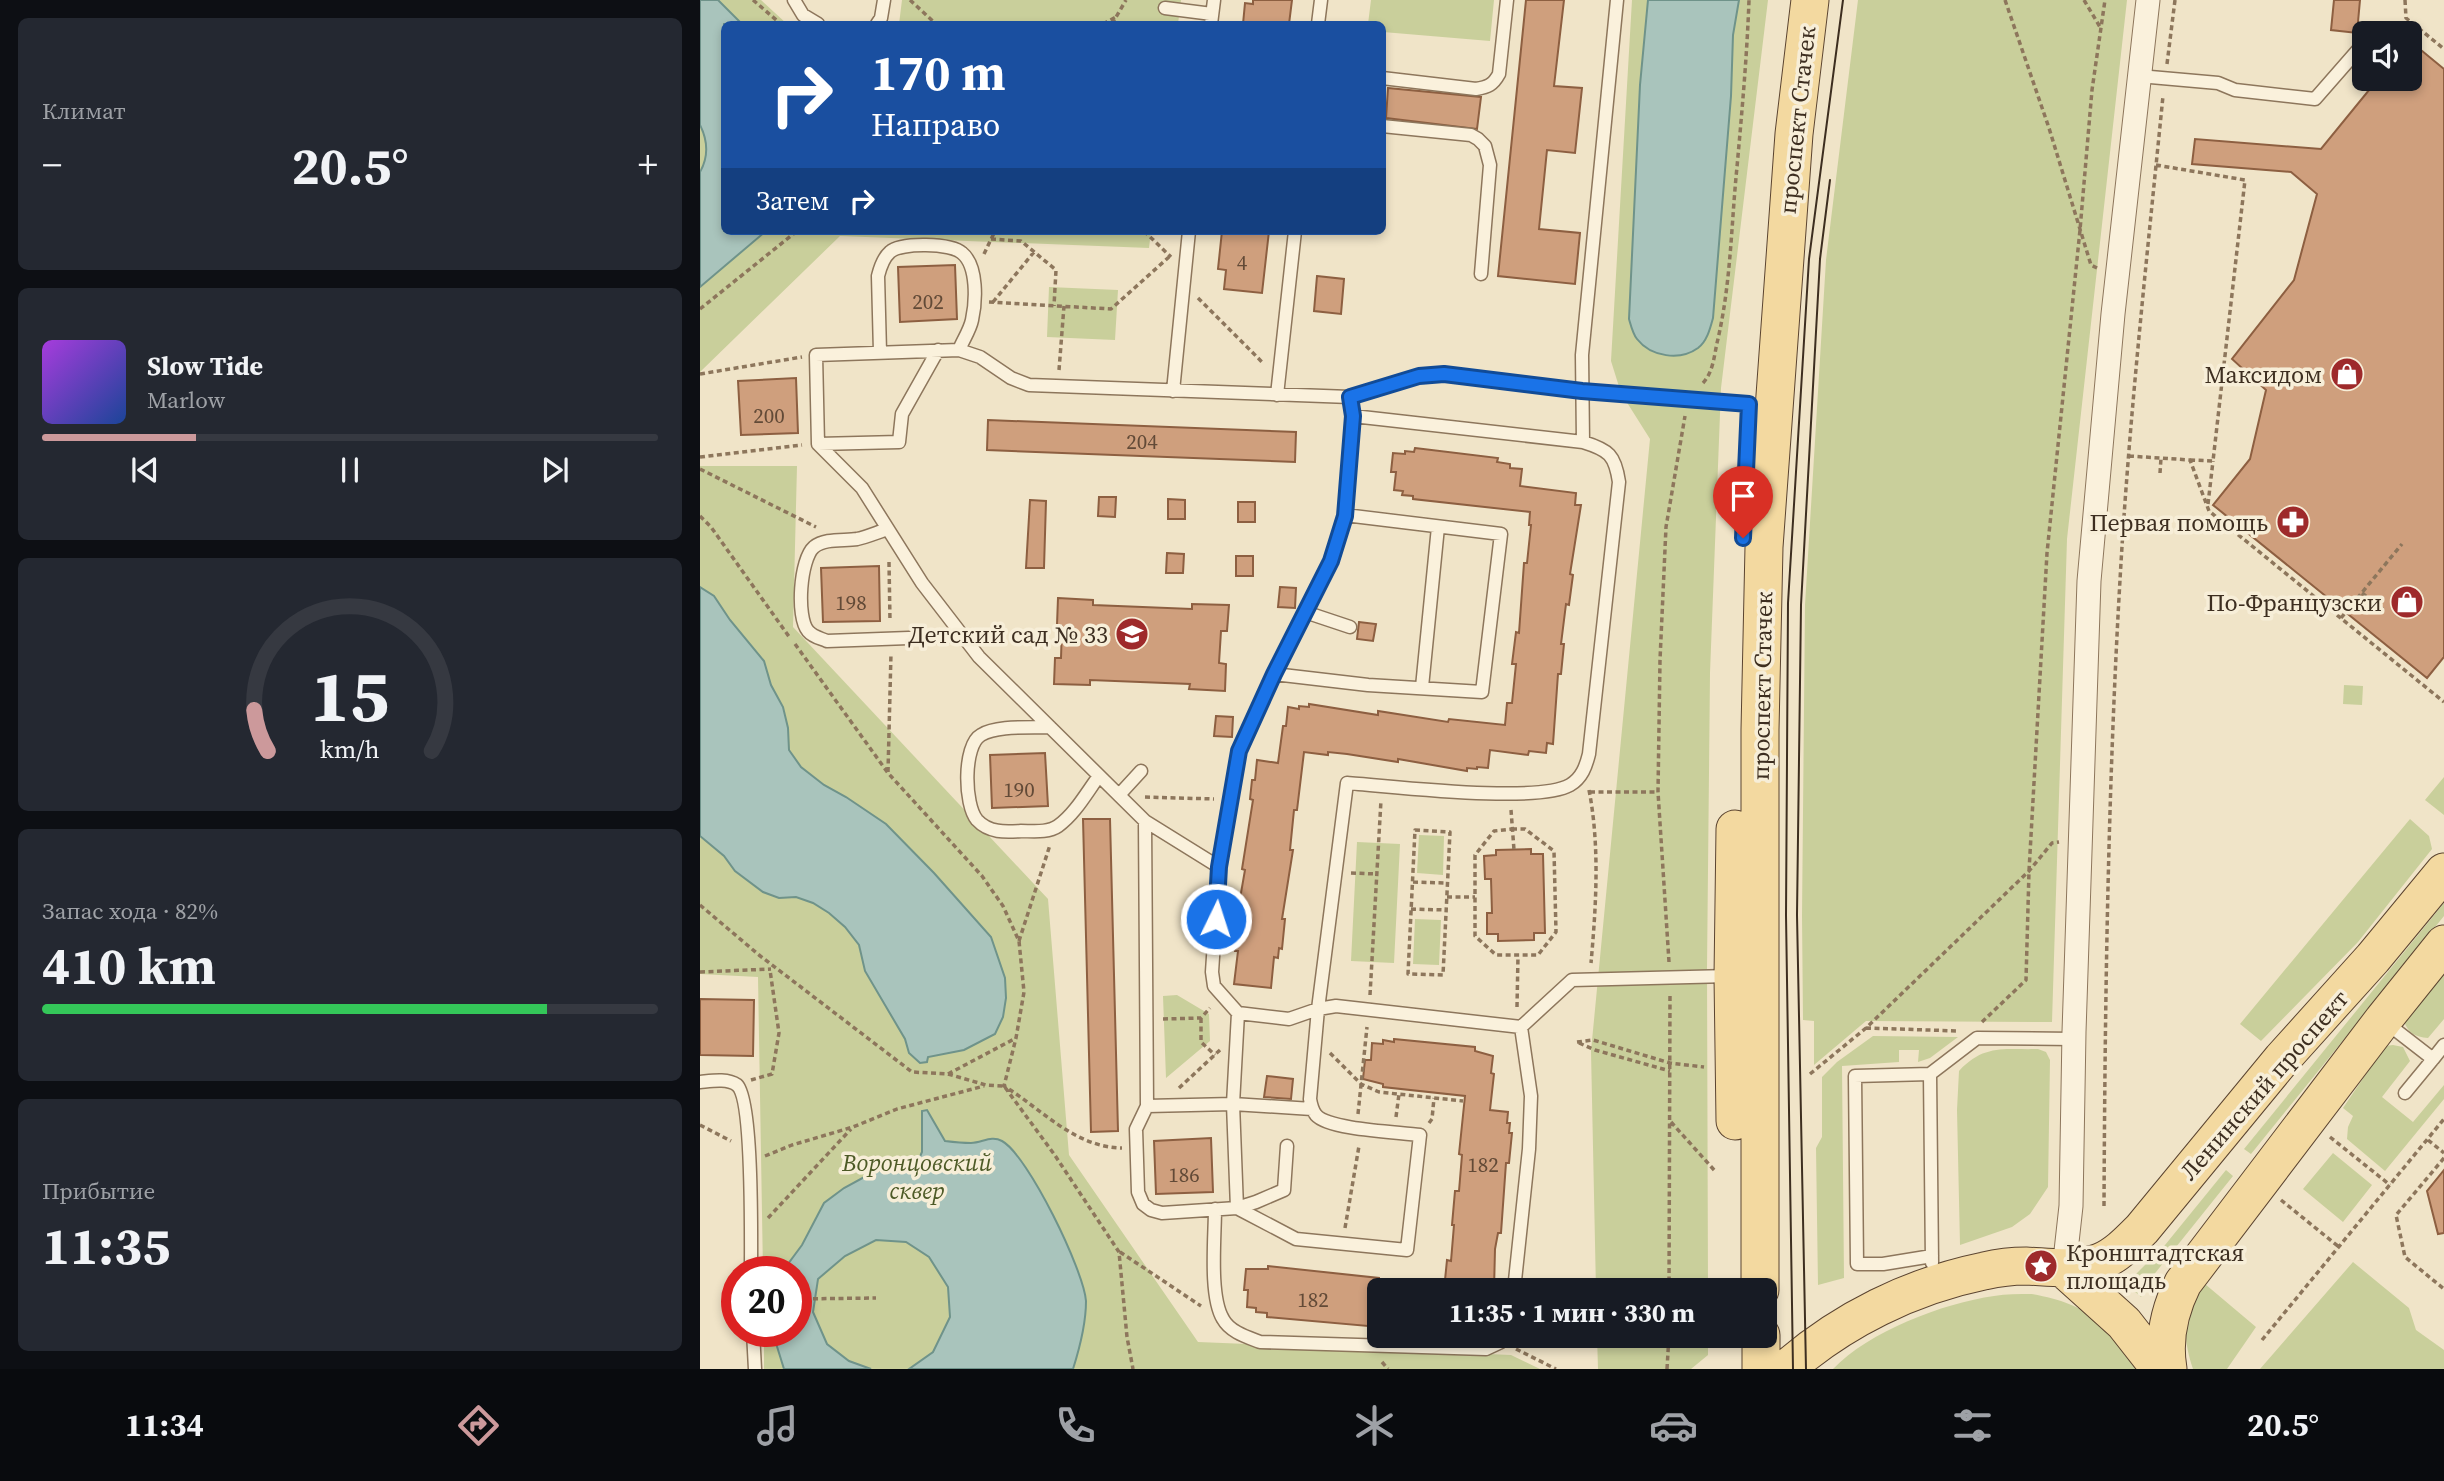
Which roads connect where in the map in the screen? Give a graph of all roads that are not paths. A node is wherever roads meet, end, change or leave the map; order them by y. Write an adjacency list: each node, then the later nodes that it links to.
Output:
1 (794, 0): 12 (lane)
2 (884, 0): 13 (lane)
3 (1214, 0): 11 (lane)
4 (1321, 0): 14 (lane)
5 (1507, 0): 17 (lane)
6 (1617, 0): 26 (lane)
7 (1785, 0): 29 (main road, проспект Стачек)
8 (1810, 0): 71 (main road, проспект Стачек)
9 (2148, 0): 16 (street)
10 (1165, 8): 11 (lane)
11 (1212, 19)
12 (813, 21)
13 (879, 21)
14 (1318, 21)
15 (2352, 57): 16 (lane)
16 (2139, 76): 54 (street)
17 (1386, 78)
18 (1386, 126): 21 (lane)
19 (1189, 235): 25 (lane)
20 (1295, 235): 27 (lane)
21 (1481, 274)
22 (938, 350): 23 (lane); 24 (lane); 32 (lane)
23 (959, 350): 24 (lane); 25 (lane)
24 (880, 352): 32 (lane)
25 (1173, 391): 27 (lane)
26 (1582, 391): 28 (lane); 29 (lane); 31 (lane)
27 (1277, 395): 28 (lane)
28 (1350, 397): 30 (lane)
29 (1749, 404): 49 (main road, проспект Стачек)
30 (1353, 416): 31 (lane); 33 (lane)
31 (1583, 442): 50 (lane)
32 (818, 444): 35 (lane)
33 (1345, 516): 34 (lane); 36 (lane)
34 (1438, 527): 40 (lane); 40 (lane)
35 (888, 529): 38 (lane); 38 (lane)
36 (1305, 612): 37 (lane); 39 (lane)
37 (1350, 627)
38 (963, 636): 41 (lane)
39 (1274, 674): 40 (lane); 46 (lane)
40 (1422, 687)
41 (1050, 727): 43 (lane); 43 (lane)
42 (1141, 771): 44 (lane)
43 (1099, 776): 44 (lane)
44 (1119, 795): 45 (lane)
45 (1145, 821): 46 (lane); 61 (lane)
46 (1219, 867): 51 (lane)
47 (2444, 872): 67 (main road, Ленинский проспект)
48 (2444, 944): 52 (main road, Ленинский проспект)
49 (1733, 976): 53 (lane); 70 (main road, проспект Стачек)
50 (1318, 1009): 51 (lane); 53 (lane); 62 (lane)
51 (1238, 1013): 60 (lane)
52 (2383, 1020): 56 (lane); 83 (main road, Ленинский проспект)
53 (1521, 1027): 69 (lane)
54 (2074, 1039): 57 (lane); 67 (street)
55 (2444, 1045): 56 (lane)
56 (2432, 1059): 59 (lane)
57 (1930, 1074): 68 (lane); 68 (lane)
58 (700, 1082): 66 (lane)
59 (2405, 1093)
60 (1233, 1104): 61 (lane); 62 (lane); 64 (lane)
61 (1153, 1106): 65 (lane)
62 (1312, 1109): 64 (lane)
63 (1287, 1146): 64 (lane)
64 (1237, 1208): 65 (lane)
65 (1215, 1209): 72 (lane)
66 (751, 1256)
67 (2064, 1269): 68 (main road); 82 (main road)
68 (1932, 1270): 81 (main road)
69 (1515, 1278)
70 (1736, 1278)
71 (1760, 1278)
72 (1367, 1345)
73 (754, 1347): 78 (lane)
74 (1454, 1348): 75 (lane)
75 (1488, 1348)
76 (1736, 1348): 79 (main road)
77 (1761, 1348): 80 (main road)
78 (755, 1369)
79 (1736, 1369)
80 (1762, 1369)
81 (1786, 1369)
82 (2160, 1369)
83 (2168, 1369)

